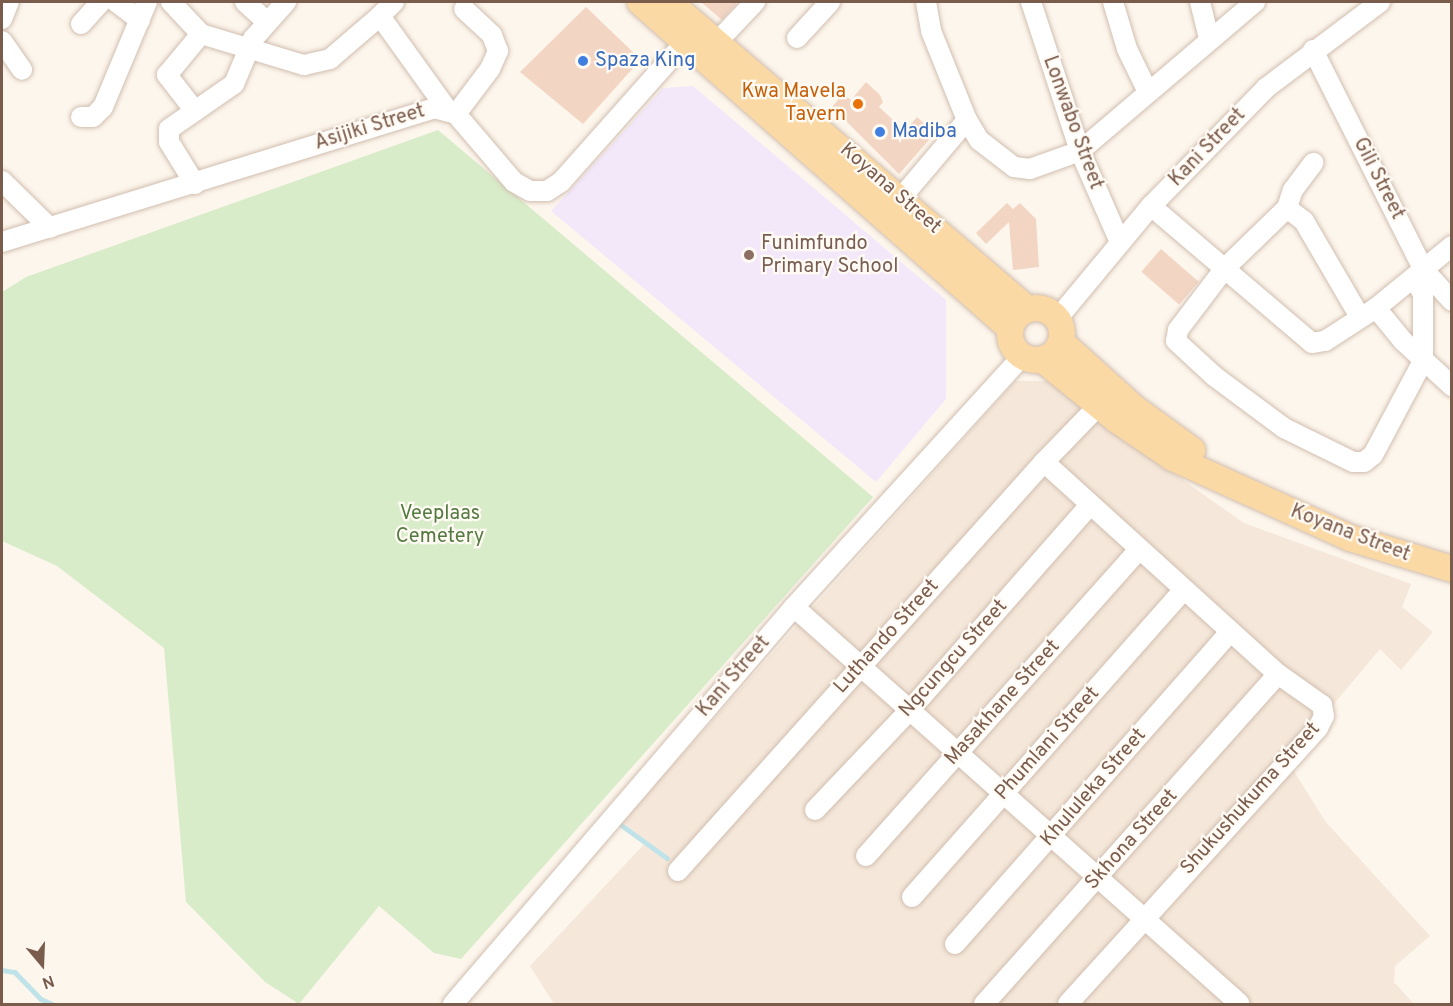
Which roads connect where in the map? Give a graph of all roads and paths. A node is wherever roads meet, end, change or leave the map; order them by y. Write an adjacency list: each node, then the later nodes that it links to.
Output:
1 (9, 2): 21 (street)
2 (101, 2): 23 (street)
3 (116, 2): 19 (street)
4 (171, 2): 24 (street)
5 (245, 2): 22 (street)
6 (286, 2): 22 (street)
7 (394, 2): 20 (street)
8 (640, 2): 28 (main road, Koyana Street)
9 (669, 2): 29 (main road, Koyana Street)
10 (755, 2): 29 (street)
11 (830, 2): 25 (street)
12 (926, 2): 37 (street)
13 (1031, 2): 38 (street, Lonwabo Street)
14 (1113, 2): 33 (street)
15 (1200, 2): 26 (street)
16 (1255, 2): 26 (street)
17 (1380, 2): 31 (street, Kani Street)
18 (464, 9): 35 (street)
19 (143, 10): 36 (street)
20 (380, 16): 30 (street); 35 (street)
21 (2, 19)
22 (266, 21): 30 (street)
23 (81, 24)
24 (201, 34): 30 (street); 34 (street)
25 (797, 38)
26 (1209, 39): 33 (street)
27 (2, 41): 32 (street)
28 (686, 41): 35 (street, Asijiki Street); 54 (main road, Koyana Street)
29 (716, 43): 42 (main road, Koyana Street)
30 (248, 50): 34 (street)
31 (1313, 50): 43 (street, Kani Street); 50 (street, Gili Street)
32 (22, 70)
33 (1148, 93): 38 (street)
34 (195, 111): 41 (street)
35 (451, 111): 41 (street, Asijiki Street)
36 (81, 117)
37 (967, 120): 38 (street); 42 (street)
38 (1080, 152): 47 (street, Lonwabo Street)
39 (1313, 163): 44 (street)
40 (2, 181): 45 (street)
41 (195, 184): 45 (street, Asijiki Street)
42 (901, 198): 52 (main road, Koyana Street)
43 (1151, 206): 47 (street, Kani Street); 49 (street)
44 (1287, 208): 49 (street); 53 (street)
45 (50, 228): 46 (street, Asijiki Street)
46 (2, 242)
47 (1120, 242): 55 (street, Kani Street)
48 (1452, 246): 50 (street)
49 (1225, 268): 53 (street); 57 (street)
50 (1418, 274): 51 (street, Gili Street); 53 (street); 57 (street)
51 (1452, 301)
52 (1027, 309): 54 (main road); 55 (main road)
53 (1368, 313): 57 (street)
54 (1010, 328): 56 (main road)
55 (1060, 330): 56 (main road); 61 (main road, Koyana Street)
56 (1032, 358): 59 (main road, Koyana Street); 66 (street, Kani Street)
57 (1423, 362): 58 (street)
58 (1452, 386)
59 (1098, 406): 60 (street, Luthando Street); 61 (main road, Koyana Street)
60 (1044, 462): 62 (street, Shukushukuma Street); 68 (street, Luthando Street)
61 (1251, 492): 64 (main road, Koyana Street)
62 (1090, 505): 63 (street, Shukushukuma Street); 70 (street, Ngcungcu Street)
63 (1140, 549): 65 (street, Shukushukuma Street); 71 (street, Masakhane Street)
64 (1452, 569)
65 (1184, 590): 67 (street, Shukushukuma Street); 72 (street, Phumlani Street)
66 (794, 608): 68 (street); 82 (street, Kani Street)
67 (1231, 631): 69 (street, Shukushukuma Street); 74 (street, Khululeka Street)
68 (860, 666): 70 (street); 76 (street, Luthando Street)
69 (1278, 674): 77 (street, Skhona Street); 79 (street, Shukushukuma Street)
70 (909, 711): 71 (street); 73 (street, Ngcungcu Street)
71 (958, 753): 72 (street); 75 (street, Masakhane Street)
72 (1004, 795): 74 (street); 78 (street, Phumlani Street)
73 (815, 810)
74 (1052, 836): 77 (street); 80 (street, Khululeka Street)
75 (866, 856)
76 (678, 871)
77 (1099, 878): 79 (street); 83 (street, Skhona Street)
78 (912, 897)
79 (1145, 918): 81 (street); 84 (street, Shukushukuma Street)
80 (955, 944)
81 (1239, 1003)
82 (453, 1005)
83 (984, 1005)
84 (1068, 1005)

